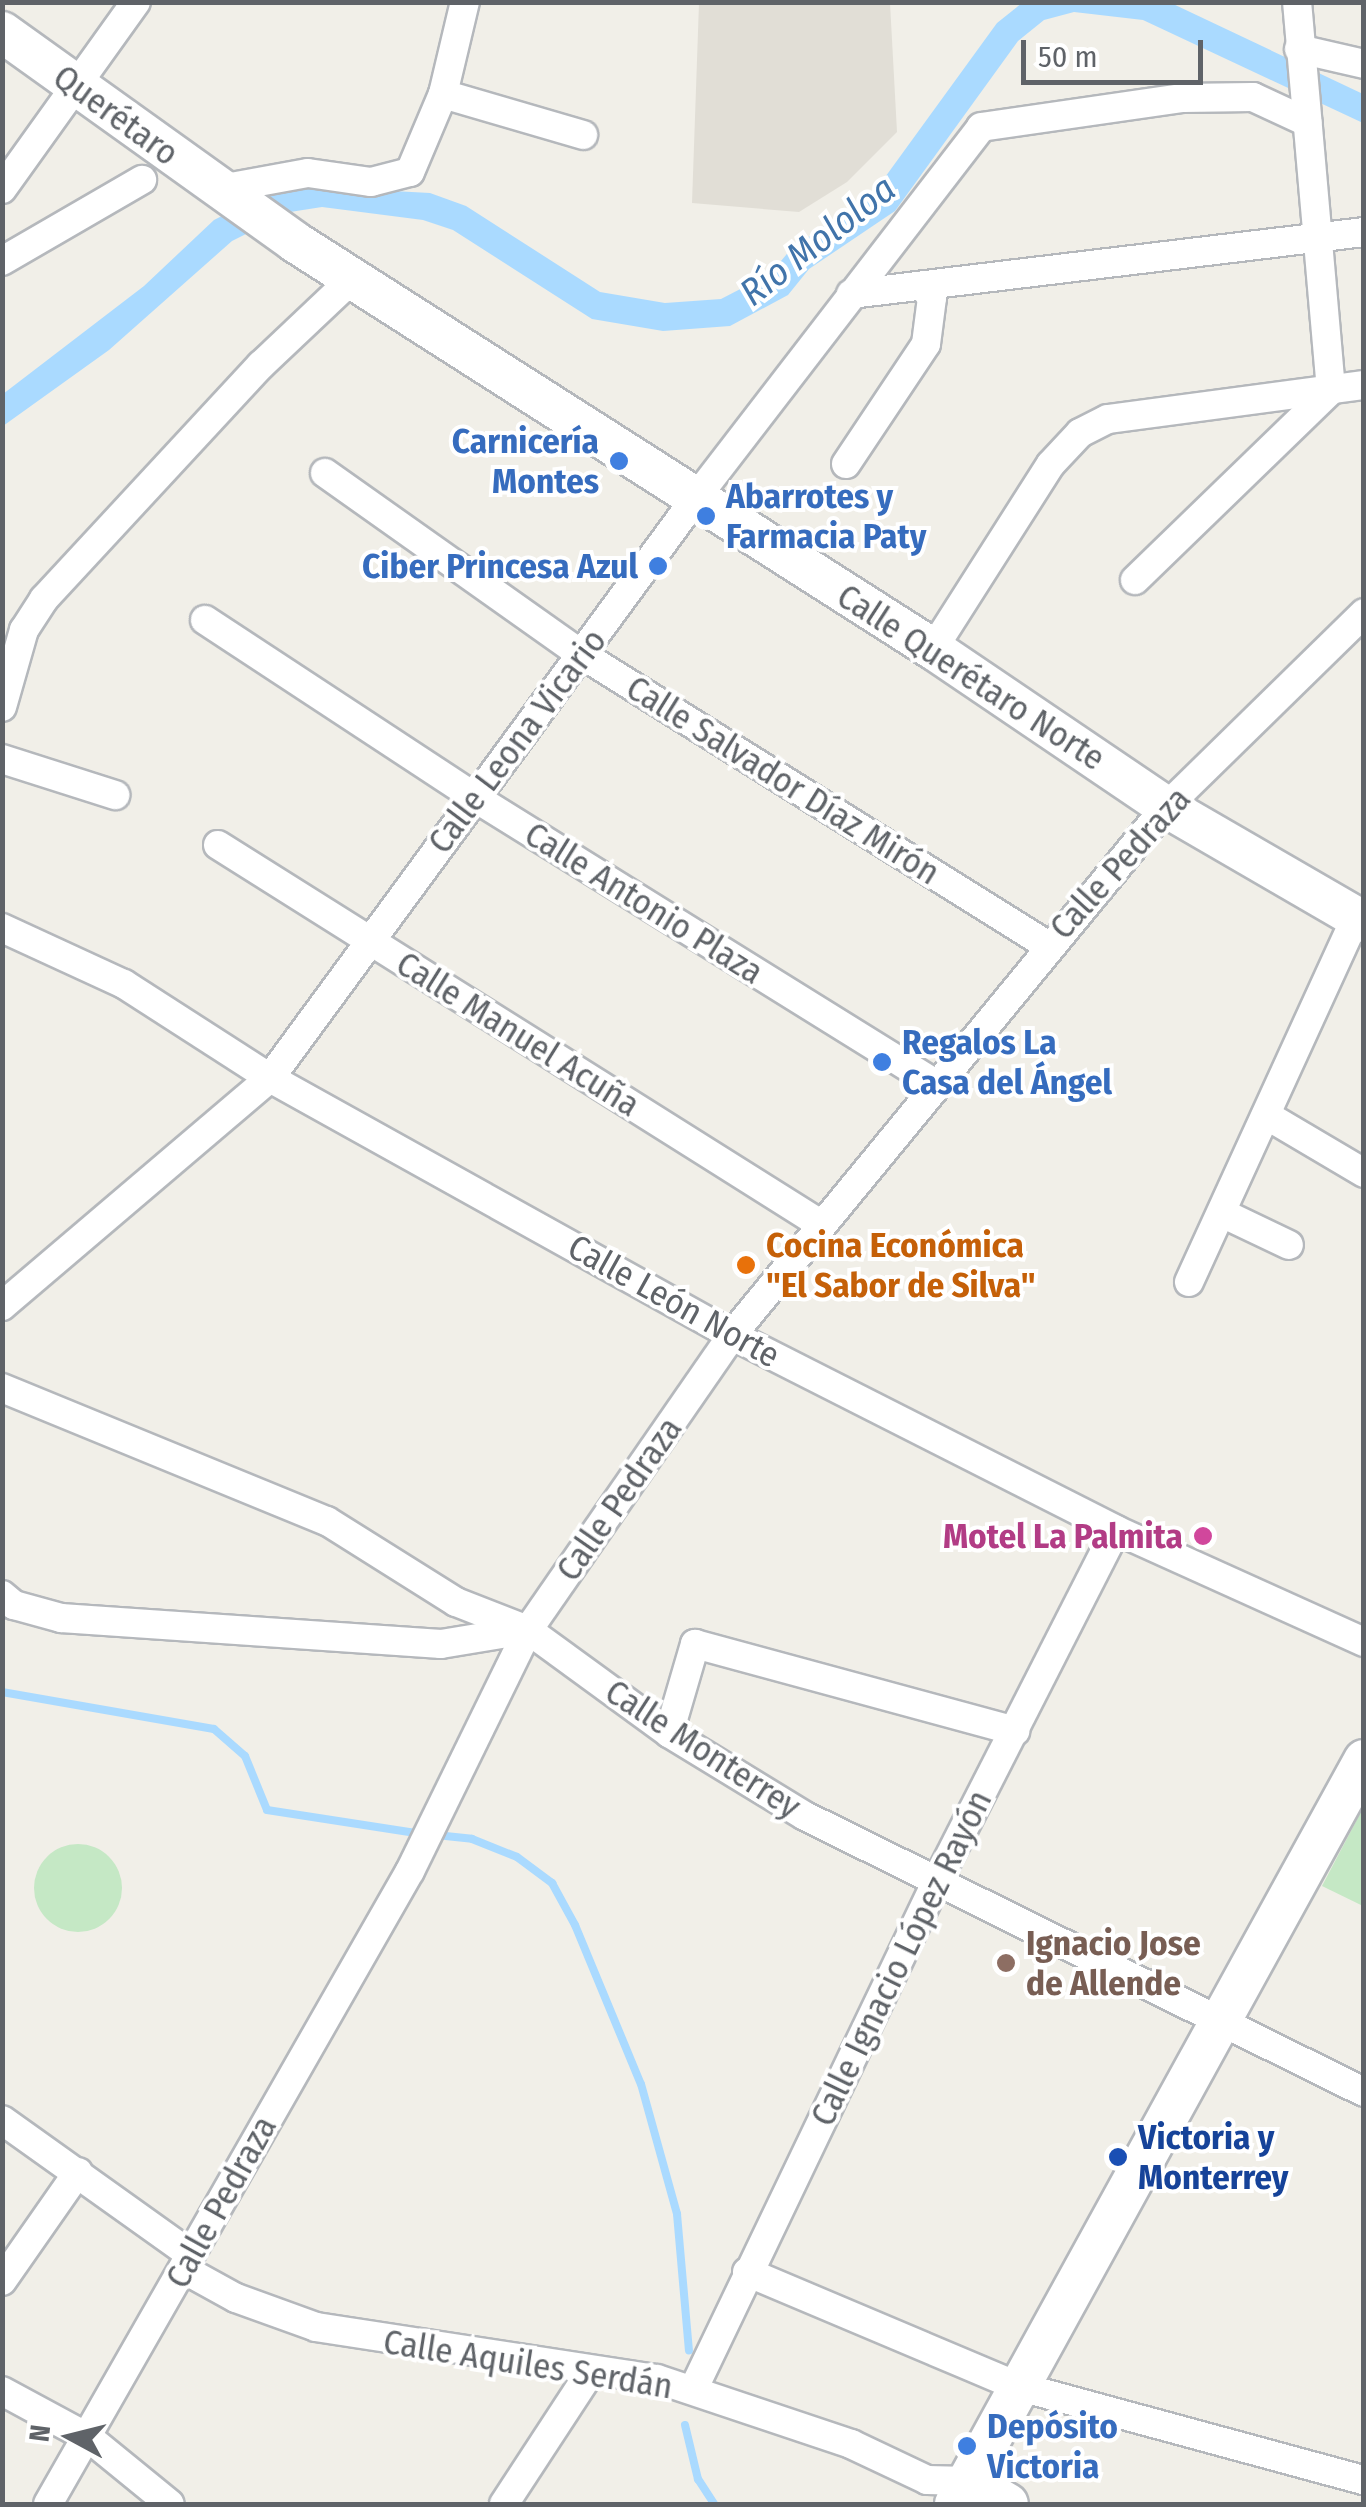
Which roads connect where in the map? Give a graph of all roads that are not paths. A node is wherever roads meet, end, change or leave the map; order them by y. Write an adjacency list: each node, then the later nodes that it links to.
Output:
1 (136, 2): 7 (street)
2 (465, 2): 8 (street)
3 (1297, 2): 5 (street)
4 (2, 32): 7 (street, Querétaro)
5 (1300, 53): 6 (street); 9 (street)
6 (1364, 64)
7 (74, 84): 12 (street); 13 (street, Querétaro)
8 (442, 94): 10 (street); 13 (street)
9 (1306, 118): 15 (street); 19 (street, Calle Leona Vicario)
10 (584, 134)
11 (142, 180): 16 (street)
12 (2, 189)
13 (225, 193): 17 (street, Calle Querétaro Norte)
14 (1364, 232): 15 (street)
15 (1319, 238): 18 (street); 21 (street)
16 (2, 261)
17 (352, 280): 24 (street, Calle Querétaro Norte); 30 (street)
18 (922, 285): 19 (street); 22 (street)
19 (851, 294): 24 (street, Calle Leona Vicario)
20 (1364, 385): 21 (street)
21 (1331, 390): 25 (street); 28 (street)
22 (846, 464)
23 (326, 473): 29 (street, Calle Salvador Díaz Mirón)
24 (695, 500): 28 (street, Calle Querétaro Norte); 29 (street, Calle Leona Vicario)
25 (1135, 580)
26 (1364, 613): 34 (street, Calle Pedraza)
27 (206, 620): 33 (street, Calle Antonio Plaza)
28 (933, 649): 34 (street, Calle Querétaro Norte)
29 (581, 654): 33 (street, Calle Leona Vicario); 39 (street, Calle Salvador Díaz Mirón)
30 (2, 708)
31 (2, 758): 32 (street)
32 (115, 794)
33 (474, 797): 38 (street, Calle Leona Vicario); 41 (street, Calle Antonio Plaza)
34 (1166, 807): 36 (street, Calle Querétaro Norte); 39 (street, Calle Pedraza)
35 (218, 844): 38 (street, Calle Manuel Acuña)
36 (1360, 919): 42 (street)
37 (2, 928): 40 (street, Calle León Norte)
38 (368, 940): 40 (street, Calle Leona Vicario); 45 (street, Calle Manuel Acuña)
39 (1047, 945): 41 (street, Calle Pedraza)
40 (270, 1078): 48 (street, Calle Leona Vicario); 49 (street, Calle León Norte)
41 (934, 1083): 45 (street, Calle Pedraza)
42 (1266, 1115): 43 (street); 44 (street)
43 (1364, 1173)
44 (1222, 1213): 46 (street); 47 (street)
45 (819, 1223): 49 (street, Calle Pedraza)
46 (1290, 1245)
47 (1189, 1282)
48 (2, 1306)
49 (732, 1335): 51 (street, Calle León Norte); 53 (street, Calle Pedraza)
50 (2, 1388): 53 (street, Calle Monterrey)
51 (1116, 1530): 54 (street, Calle León Norte); 55 (street, Calle Ignacio López Rayón)
52 (2, 1594): 53 (street)
53 (528, 1630): 56 (street, Calle Monterrey); 63 (street, Calle Pedraza)
54 (1364, 1642)
55 (1014, 1730): 56 (street); 58 (street, Calle Ignacio López Rayón)
56 (669, 1732): 58 (street, Calle Monterrey)
57 (1364, 1760): 59 (street)
58 (935, 1885): 59 (street, Calle Monterrey); 65 (street, Calle Ignacio López Rayón)
59 (1216, 2023): 60 (street, Calle Monterrey); 67 (street)
60 (1364, 2092)
61 (2, 2120): 62 (street, Calle Aquiles Serdán)
62 (78, 2172): 63 (street, Calle Aquiles Serdán); 64 (street)
63 (186, 2261): 66 (street, Calle Aquiles Serdán); 70 (street, Calle Pedraza)
64 (2, 2281)
65 (742, 2284): 67 (street); 69 (street, Calle Ignacio López Rayón)
66 (591, 2370): 69 (street, Calle Aquiles Serdán); 75 (street)
67 (1016, 2386): 71 (street); 72 (street)
68 (2, 2390): 70 (street)
69 (693, 2390): 72 (street, Calle Aquiles Serdán)
70 (90, 2438): 73 (street, Calle Pedraza); 74 (street)
71 (1364, 2480)
72 (948, 2492): 76 (street)
73 (48, 2504)
74 (170, 2504)
75 (504, 2504)
76 (1008, 2504)

